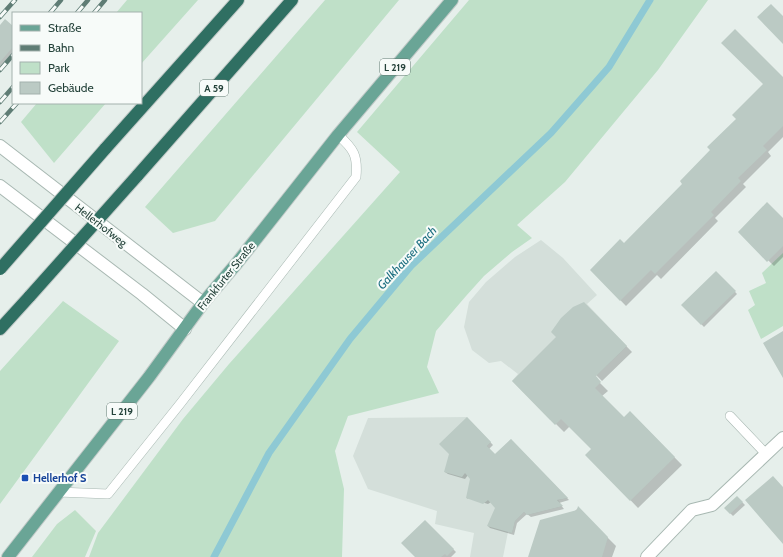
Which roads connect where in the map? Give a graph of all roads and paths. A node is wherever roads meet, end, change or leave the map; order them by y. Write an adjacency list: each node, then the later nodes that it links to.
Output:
1 (238, 0): 7 (highway, bridge)
2 (292, 0): 9 (highway, A 59, bridge)
3 (452, 0): 4 (main road, Frankfurter Straße / L 219)
4 (338, 135): 8 (main road, Frankfurter Straße / L 219); 14 (lane)
5 (0, 146): 8 (street, Hellerhofweg)
6 (0, 186): 10 (street)
7 (0, 269)
8 (202, 303): 10 (main road, Frankfurter Straße / L 219)
9 (0, 329)
10 (184, 329): 14 (main road, Frankfurter Straße / L 219)
11 (730, 416): 13 (lane)
12 (783, 438): 13 (street)
13 (766, 454): 16 (street)
14 (58, 492): 15 (main road, Frankfurter Straße / L 219)
15 (8, 557)
16 (647, 557)

